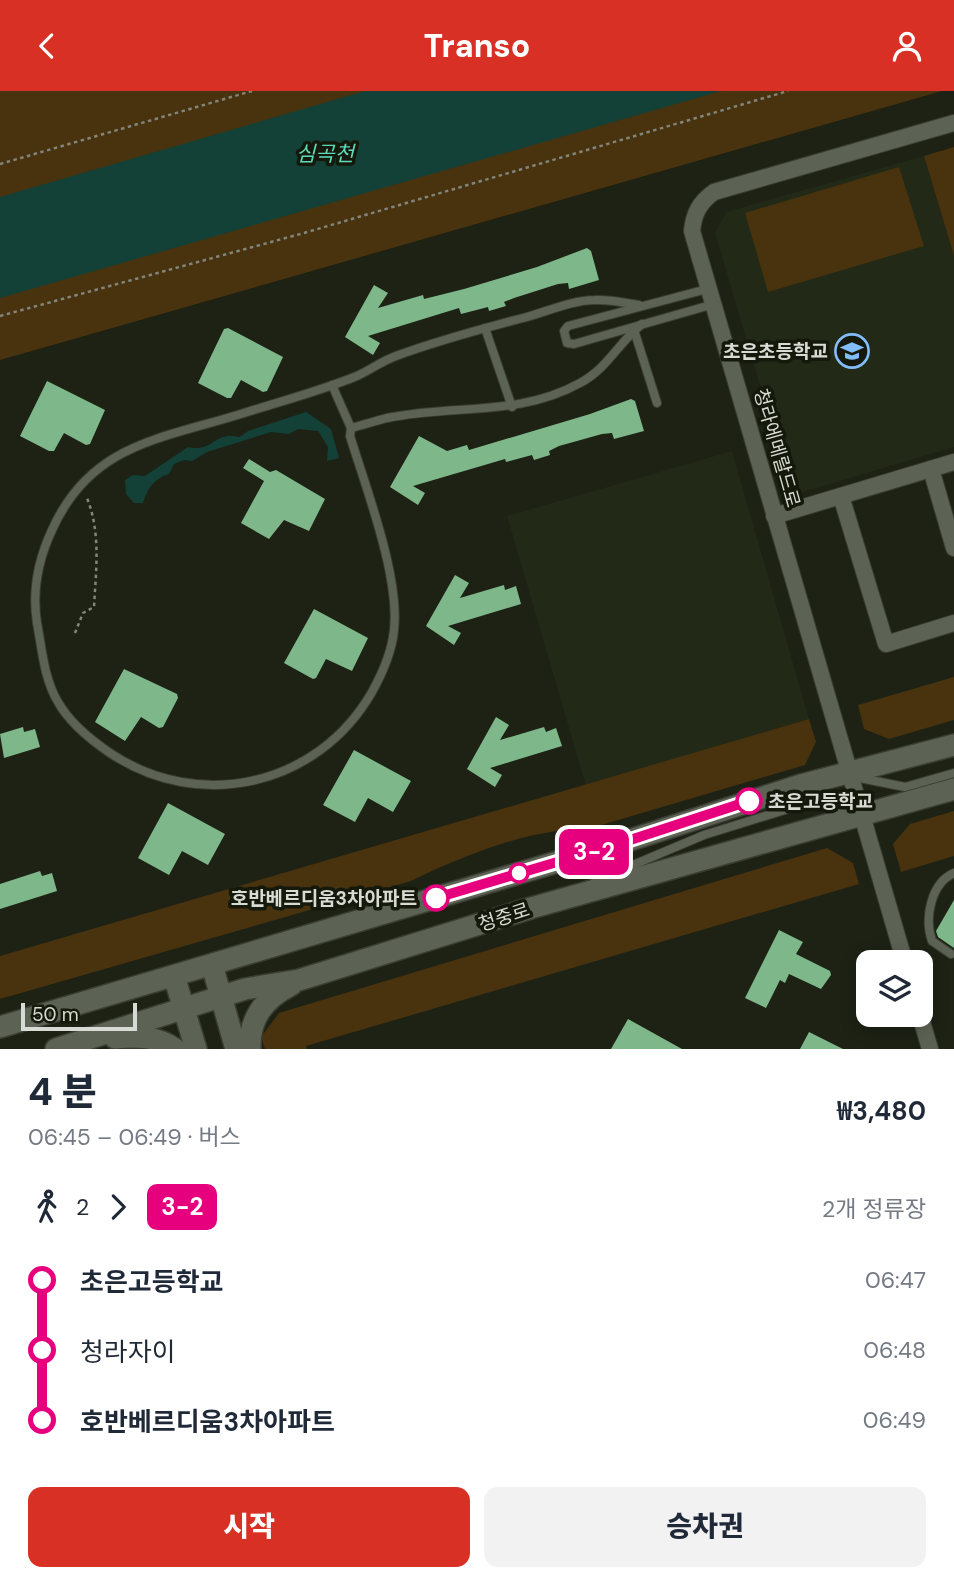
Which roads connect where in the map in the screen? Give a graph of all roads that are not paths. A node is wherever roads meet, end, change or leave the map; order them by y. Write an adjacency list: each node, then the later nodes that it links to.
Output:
1 (954, 123): 2 (street, 청라에메랄드로)
2 (711, 296): 3 (lane); 4 (lane); 13 (street, 청라에메랄드로)
3 (639, 305): 4 (lane); 5 (lane)
4 (638, 327): 7 (lane); 8 (lane)
5 (485, 328): 6 (lane); 8 (lane)
6 (332, 385): 9 (lane); 9 (lane)
7 (657, 403)
8 (512, 407): 9 (lane)
9 (351, 428)
10 (954, 462): 11 (street)
11 (931, 469): 12 (street); 14 (street)
12 (841, 496): 13 (street); 15 (street)
13 (774, 516): 18 (street, 청라에메랄드로)
14 (954, 548)
15 (954, 624)
16 (954, 745): 18 (main road, 청중로)
17 (954, 773): 18 (lane)
18 (849, 775): 20 (street, 청라에메랄드로); 24 (main road, 청중로)
19 (954, 789): 20 (main road, 청중로)
20 (861, 813): 22 (street, 청라에메랄드로); 26 (main road, 청중로)
21 (954, 873): 23 (lane)
22 (901, 950)
23 (951, 954)
24 (212, 965): 25 (main road, 청중로); 27 (main road)
25 (174, 976): 28 (main road); 29 (main road, 청중로)
26 (299, 980): 27 (main road, 청중로); 36 (main road)
27 (222, 996): 28 (main road, 청중로); 35 (main road)
28 (184, 1009): 31 (main road, 청중로); 34 (main road)
29 (0, 1027)
30 (924, 1027): 37 (street)
31 (92, 1039): 32 (main road, 청중로); 33 (main road)
32 (56, 1049)
33 (175, 1049)
34 (196, 1049)
35 (236, 1049)
36 (250, 1049)
37 (930, 1049)

